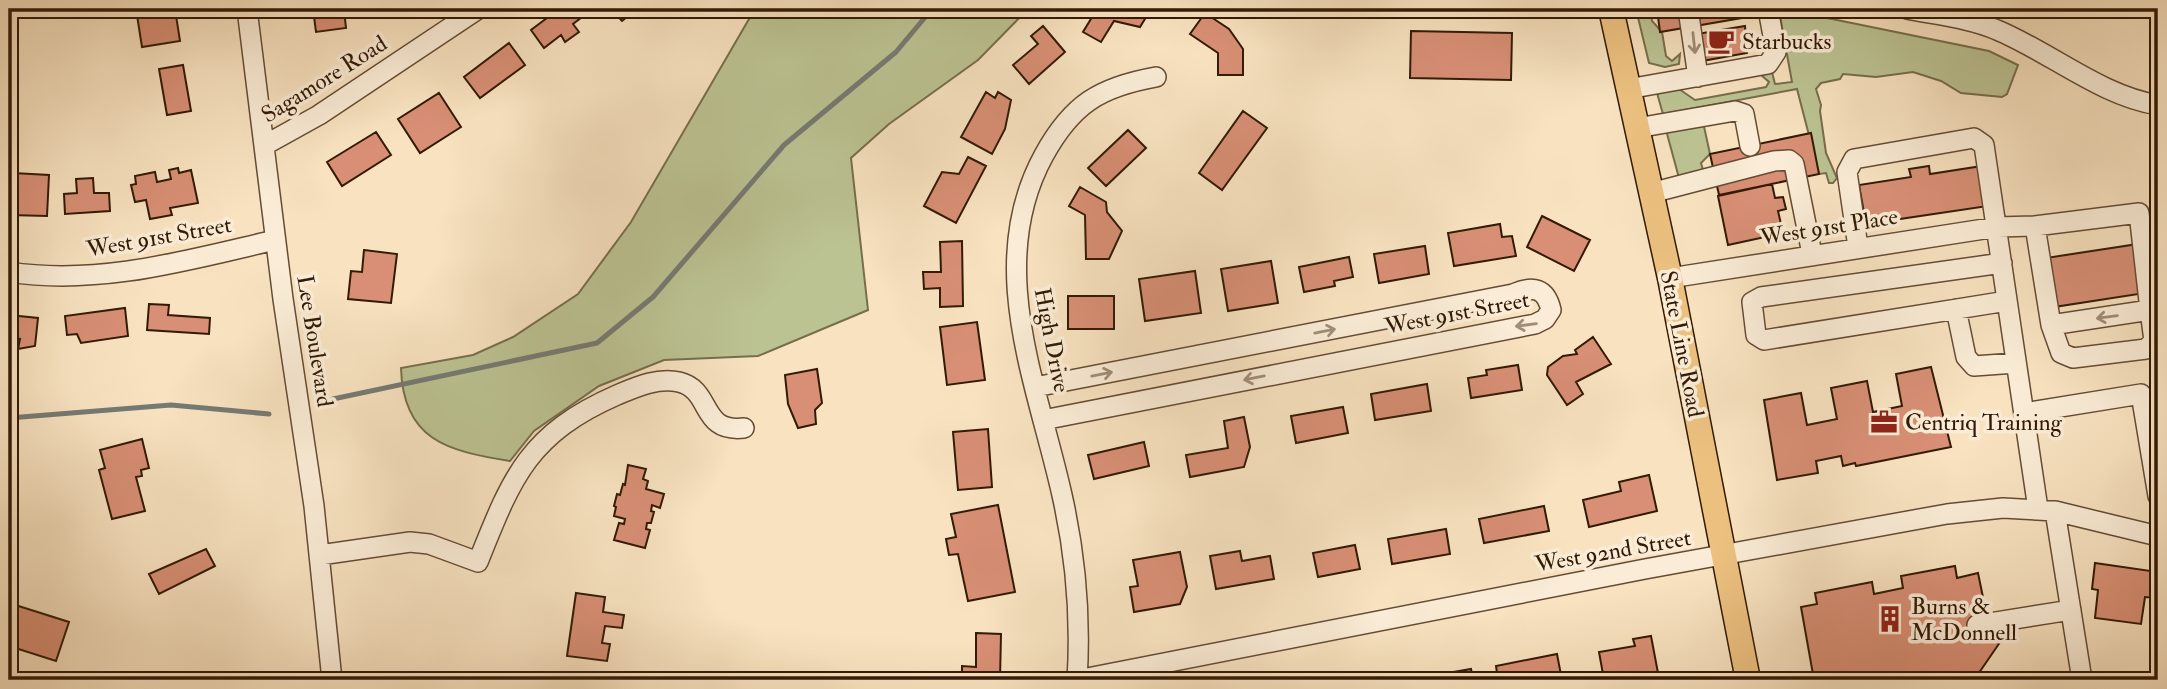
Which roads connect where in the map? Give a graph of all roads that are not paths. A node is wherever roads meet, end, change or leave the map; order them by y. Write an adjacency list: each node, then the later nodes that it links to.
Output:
1 (247, 9): 13 (street, Lee Boulevard)
2 (478, 9): 13 (street, Sagamore Road)
3 (1611, 9): 9 (main road, State Line Road)
4 (1688, 9): 7 (street, one-way to 7)
5 (1768, 9): 7 (street)
6 (1907, 9): 10 (street)
7 (1698, 77): 9 (street)
8 (1156, 78): 29 (street, High Drive)
9 (1628, 89): 12 (main road, State Line Road)
10 (2151, 104): 11 (street)
11 (2158, 119)
12 (1637, 128): 14 (street); 15 (main road, State Line Road)
13 (265, 145): 18 (street, Lee Boulevard)
14 (1750, 146)
15 (1651, 193): 20 (street); 23 (main road, State Line Road)
16 (2035, 226): 17 (street, West 91st Place); 26 (street, West 91st Place); 27 (street)
17 (1997, 227): 19 (street, West 91st Place); 19 (street); 21 (street)
18 (275, 240): 22 (street, West 91st Street); 36 (street, Lee Boulevard)
19 (1858, 247): 20 (street, West 91st Place)
20 (1812, 254): 23 (street, West 91st Place)
21 (2002, 263): 24 (street); 25 (street)
22 (9, 272)
23 (1670, 278): 37 (main road, State Line Road)
24 (2007, 301): 25 (street); 28 (street)
25 (1955, 309): 28 (street)
26 (2150, 310): 27 (street, one-way to 27); 27 (street)
27 (2051, 325)
28 (2016, 363): 30 (street)
29 (1035, 387): 31 (street, High Drive); 31 (street, West 91st Street, one-way to 31)
30 (2024, 412): 33 (street); 34 (street)
31 (1043, 420): 41 (street, High Drive)
32 (744, 428): 36 (street)
33 (2158, 496)
34 (2046, 510): 35 (street, West 92nd Street); 37 (street, West 92nd Street); 38 (street)
35 (2158, 536)
36 (320, 555): 40 (street, Lee Boulevard)
37 (1724, 556): 41 (street, West 92nd Street); 42 (main road, State Line Road)
38 (2071, 610): 39 (street); 43 (street)
39 (1978, 625)
40 (332, 680)
41 (1077, 680)
42 (1748, 680)
43 (2082, 680)

